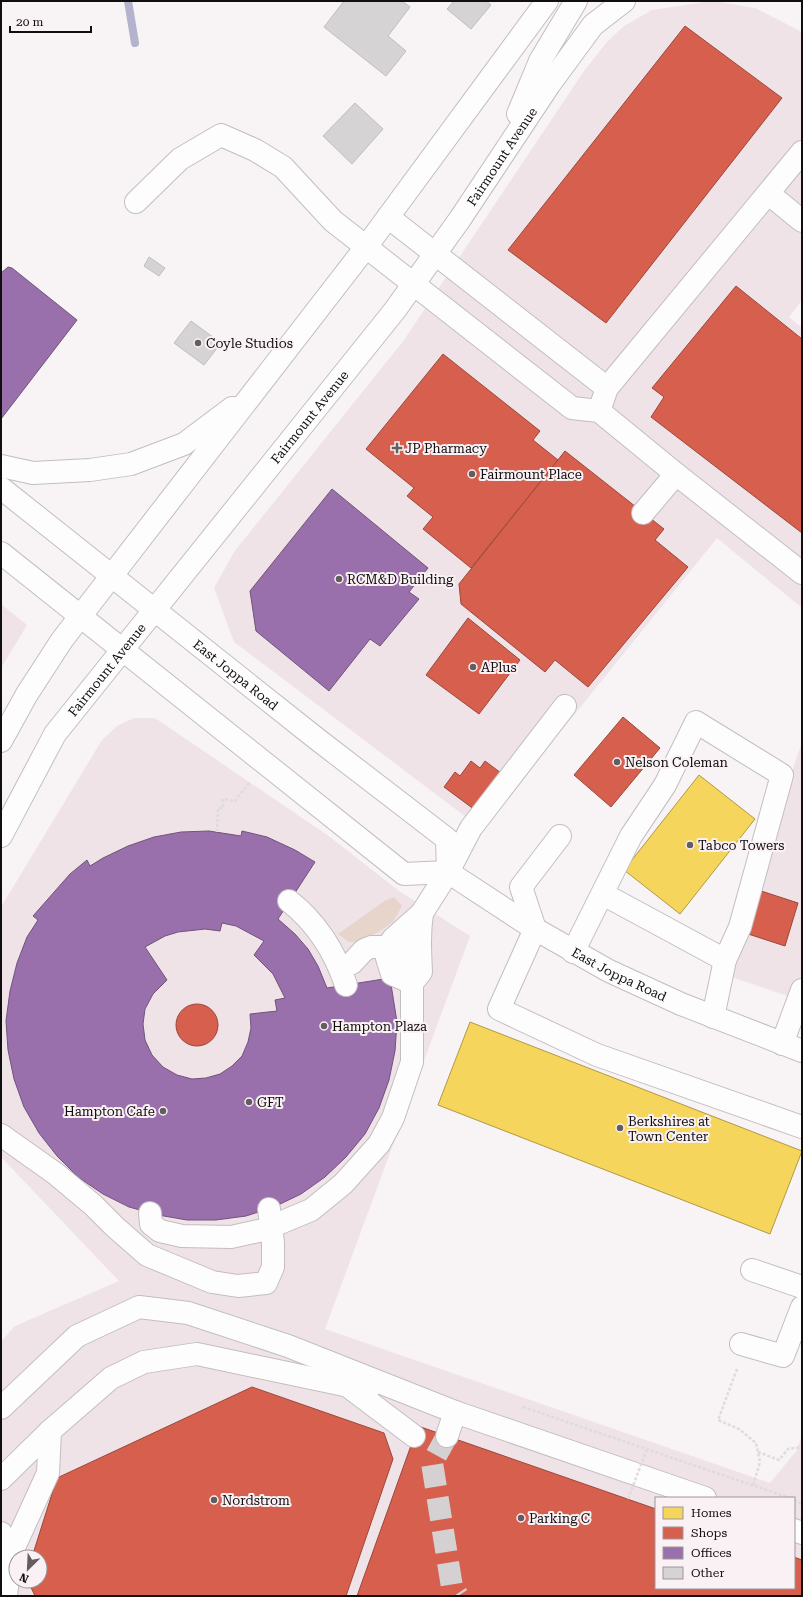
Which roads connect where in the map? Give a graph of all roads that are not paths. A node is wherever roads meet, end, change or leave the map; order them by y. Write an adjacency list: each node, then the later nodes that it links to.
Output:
1 (547, 1): 8 (main road)
2 (576, 1): 5 (main road)
3 (624, 1): 5 (main road, Fairmount Avenue)
4 (802, 152): 6 (main road)
5 (498, 163): 11 (main road, Fairmount Avenue)
6 (769, 194): 9 (main road); 14 (main road)
7 (136, 202): 10 (main road)
8 (388, 217): 10 (main road); 11 (main road)
9 (802, 221)
10 (366, 247): 12 (main road); 13 (main road)
11 (436, 253): 12 (main road, Fairmount Avenue); 14 (main road)
12 (413, 285): 15 (main road); 23 (main road, Fairmount Avenue)
13 (283, 355): 16 (main road); 22 (main road)
14 (607, 388): 15 (main road)
15 (599, 411): 17 (main road)
16 (1, 466)
17 (676, 474): 19 (main road); 21 (main road)
18 (1, 488): 22 (main road, East Joppa Road)
19 (644, 513)
20 (1, 553): 24 (main road)
21 (802, 573)
22 (112, 577): 23 (main road, East Joppa Road); 24 (main road)
23 (154, 610): 25 (main road, Fairmount Avenue); 30 (main road, East Joppa Road)
24 (80, 616): 25 (main road); 27 (main road)
25 (123, 650): 28 (main road, Fairmount Avenue); 30 (main road)
26 (565, 706): 30 (main road)
27 (1, 741)
28 (1, 836)
29 (560, 836): 34 (main road)
30 (448, 872): 33 (main road); 34 (main road, East Joppa Road)
31 (603, 894): 36 (main road); 37 (main road); 37 (main road)
32 (289, 901): 35 (main road)
33 (422, 913): 35 (main road); 38 (main road)
34 (535, 929): 36 (main road, East Joppa Road); 42 (main road)
35 (387, 947): 38 (main road)
36 (573, 952): 40 (main road, East Joppa Road)
37 (725, 960): 40 (main road)
38 (406, 989): 45 (main road)
39 (802, 990): 41 (main road)
40 (713, 1017): 41 (main road, East Joppa Road)
41 (792, 1048)
42 (802, 1127)
43 (1, 1135): 44 (main road)
44 (269, 1209)
45 (150, 1213)
46 (759, 1272): 47 (main road)
47 (802, 1287)
48 (802, 1308): 49 (main road)
49 (743, 1345)
50 (345, 1384): 52 (main road); 53 (main road); 54 (main road)
51 (1, 1408): 52 (main road)
52 (455, 1412): 55 (main road); 57 (main road)
53 (50, 1431): 56 (main road); 60 (main road)
54 (414, 1436)
55 (447, 1436)
56 (1, 1479)
57 (702, 1497)
58 (1, 1533): 59 (main road)
59 (9, 1549)
60 (13, 1549)
61 (8, 1579): 62 (main road)
62 (6, 1596)

